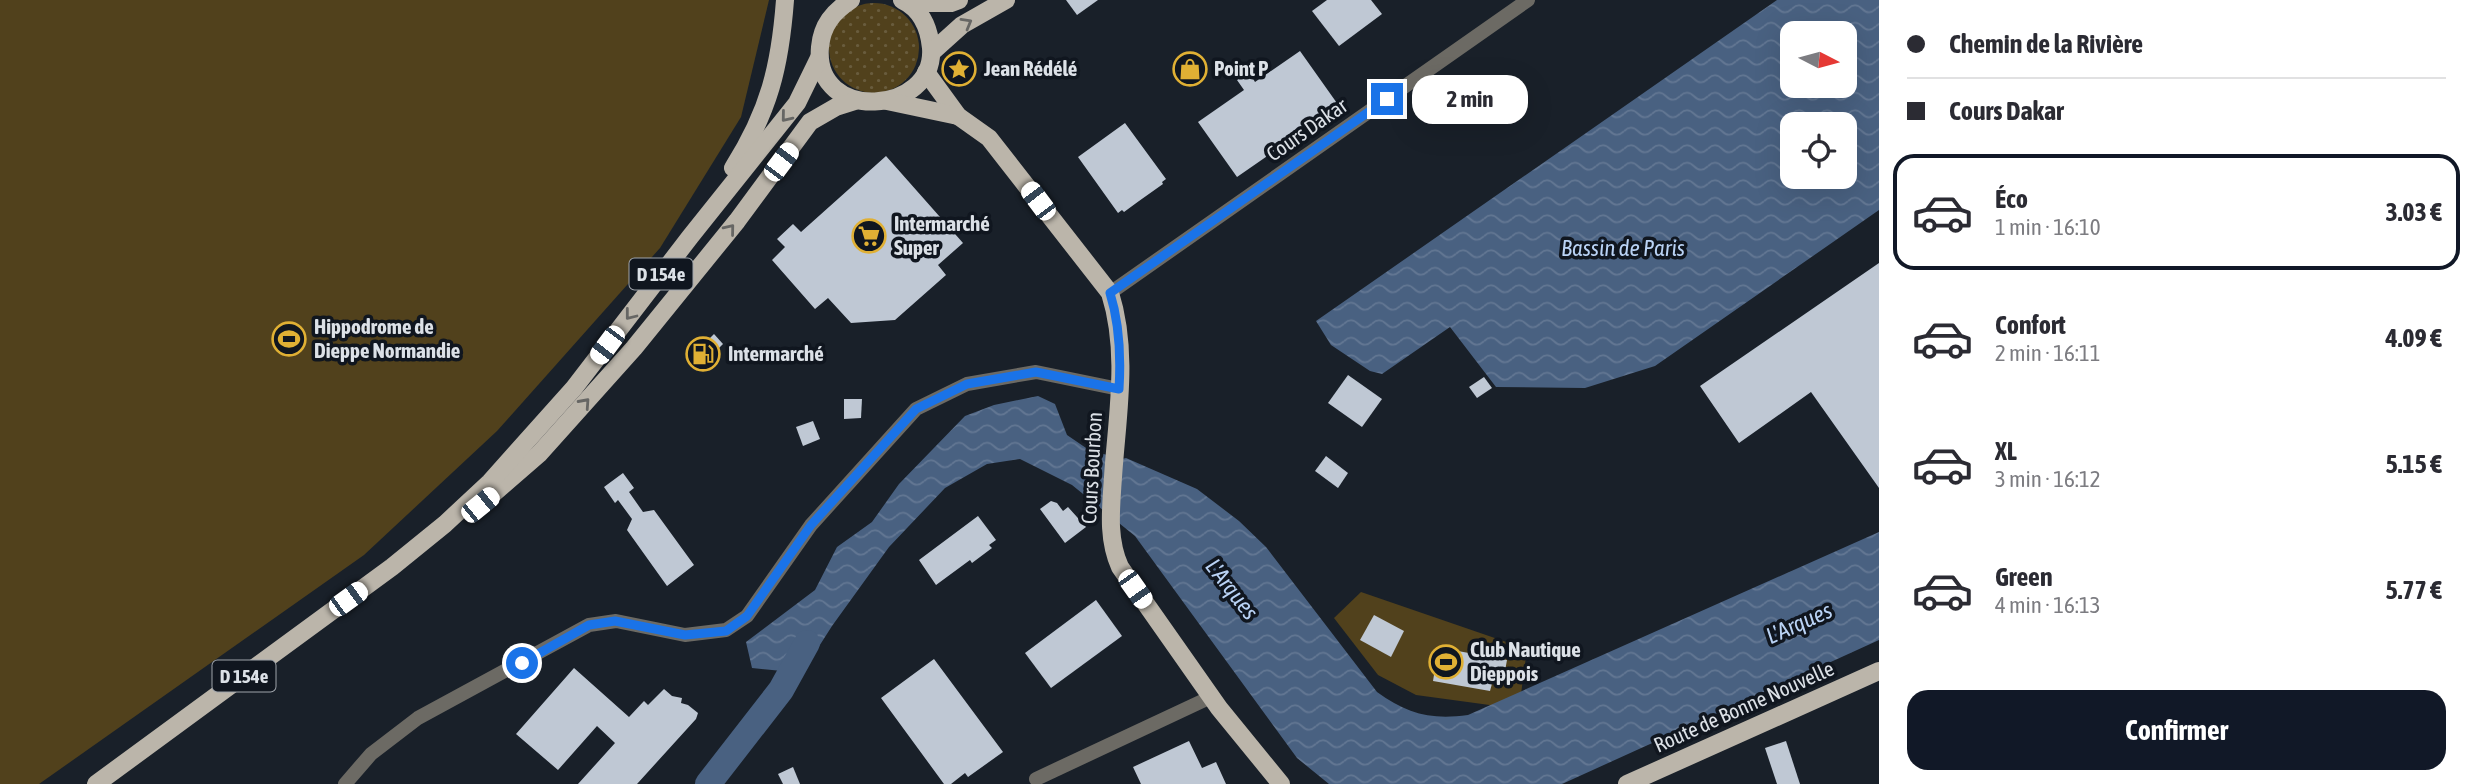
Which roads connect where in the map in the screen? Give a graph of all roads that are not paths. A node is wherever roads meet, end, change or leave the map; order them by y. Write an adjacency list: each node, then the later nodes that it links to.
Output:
1 (785, 0): 13 (main road)
2 (959, 0): 5 (main road)
3 (1006, 0): 7 (main road, one-way to 3)
4 (1528, 0): 14 (street, Cours Dakar)
5 (906, 2): 7 (main road)
6 (841, 3): 8 (main road)
7 (932, 52): 9 (main road)
8 (819, 58): 10 (main road); 13 (main road, D 154e, one-way to 13)
9 (926, 72): 11 (main road); 12 (main road, Cours Bourbon)
10 (855, 101): 11 (main road, Cours Bourbon); 16 (main road, D 154e, one-way to 10)
11 (887, 101): 12 (main road, Cours Bourbon)
12 (958, 116): 14 (main road, Cours Bourbon)
13 (690, 237): 16 (main road, D 154e, one-way to 16)
14 (1110, 293): 15 (main road, Cours Bourbon)
15 (1119, 389): 18 (main road, Cours Bourbon); 21 (street)
16 (392, 567): 20 (main road, D 154e)
17 (1879, 671): 23 (main road, Route de Bonne Nouvelle)
18 (1211, 696): 19 (street); 22 (main road, Cours Bourbon)
19 (1036, 779)
20 (96, 784)
21 (345, 784)
22 (1281, 784)
23 (1627, 784)

